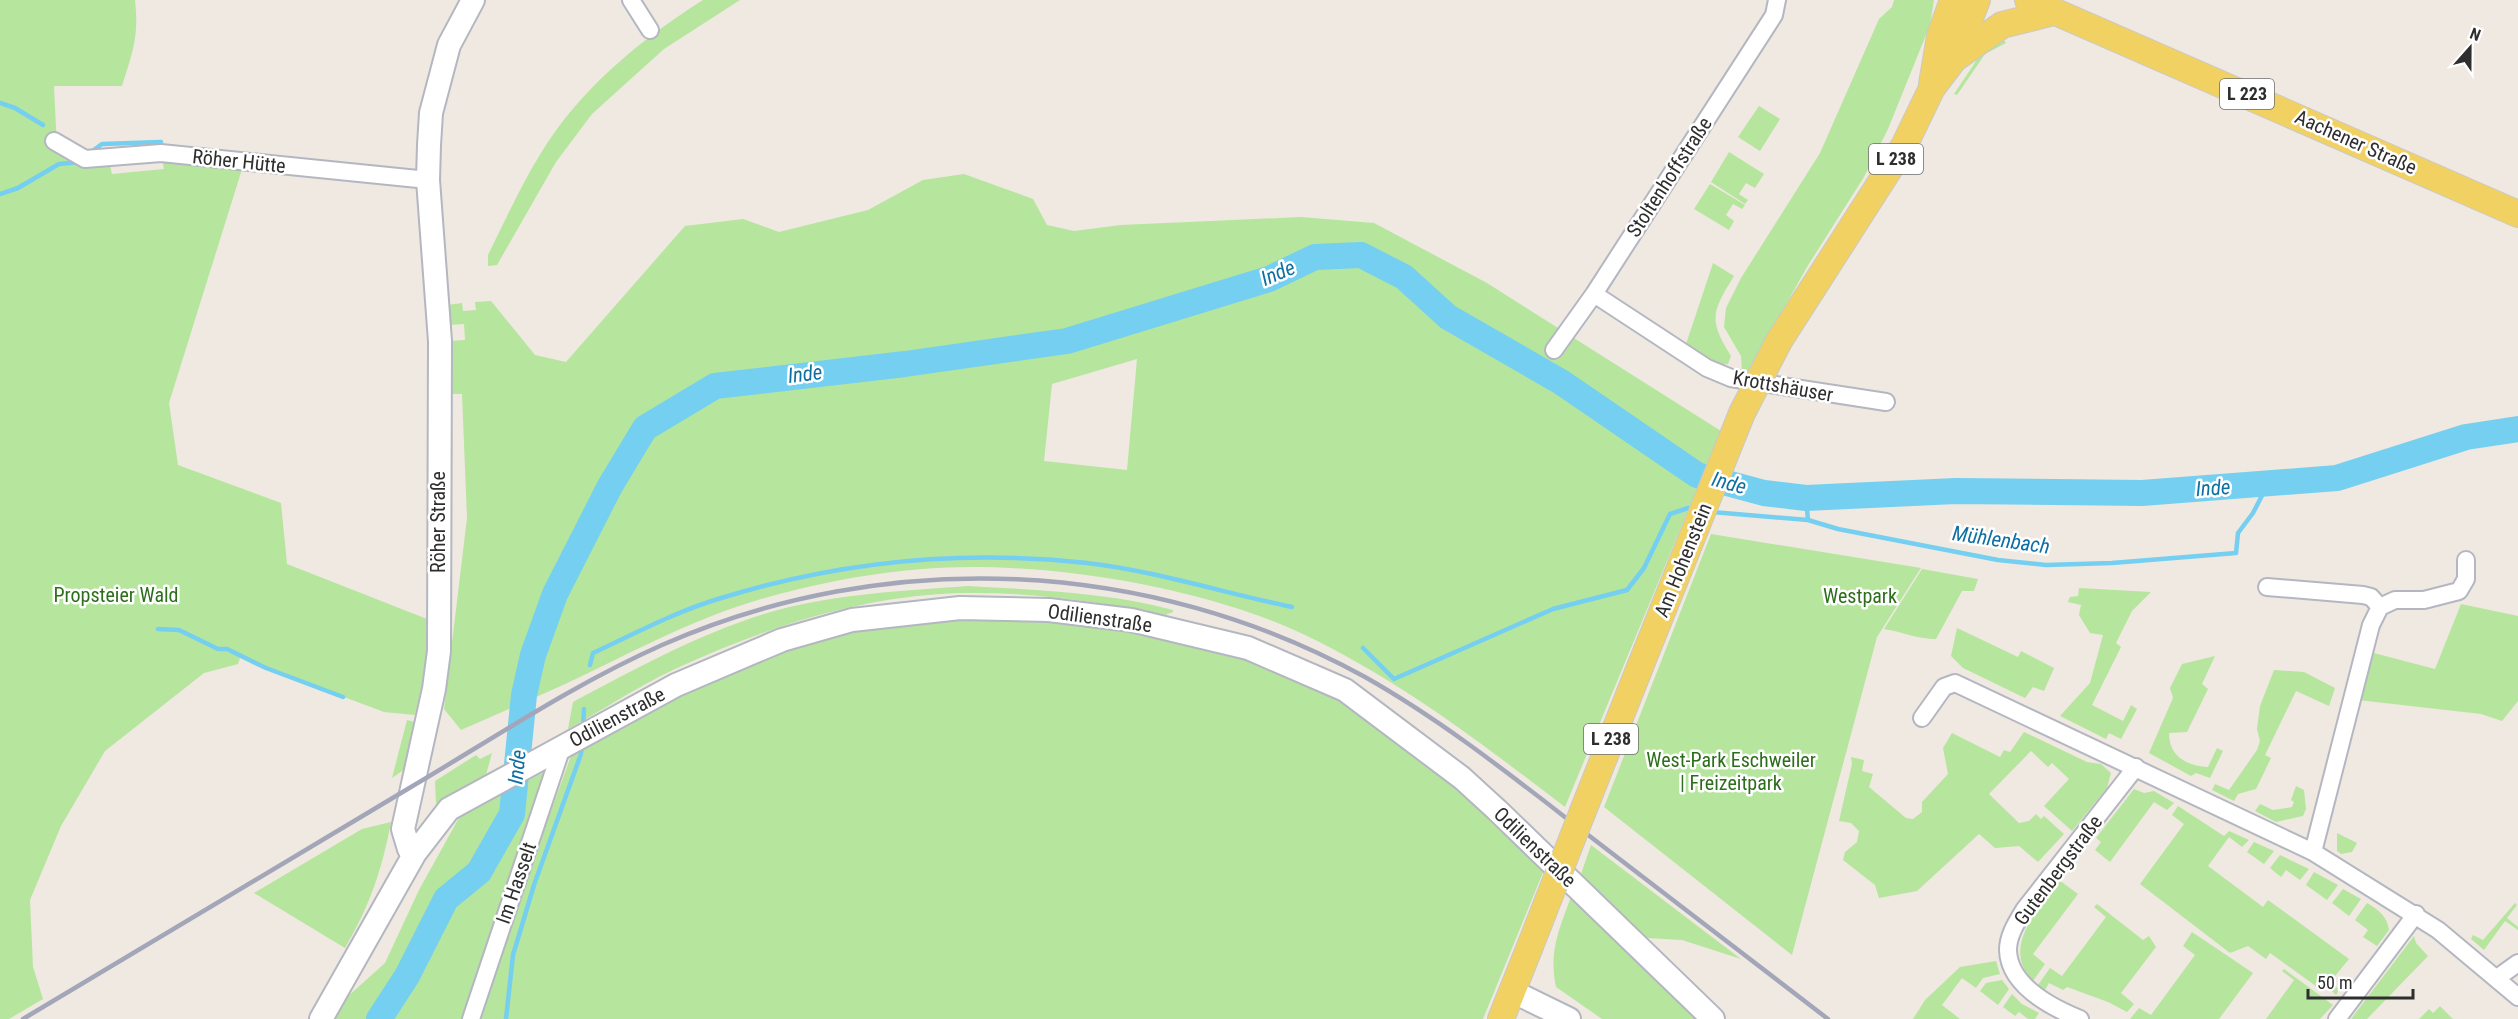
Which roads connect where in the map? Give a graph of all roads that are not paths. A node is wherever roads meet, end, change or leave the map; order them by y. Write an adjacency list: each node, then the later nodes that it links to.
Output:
1 (473, 0): 11 (main road, Röher Straße)
2 (631, 0): 7 (street)
3 (1777, 0): 13 (street, Stoltenhoffstraße)
4 (1953, 0): 9 (main road, Am Hohenstein / L 238)
5 (1977, 0): 8 (main road, Am Hohenstein / L 238)
6 (2040, 4): 8 (main road); 12 (main road, Aachener Straße / L 223)
7 (650, 30)
8 (1954, 59): 9 (main road, Am Hohenstein / L 238)
9 (1932, 88): 29 (main road, Am Hohenstein / L 238, bridge)
10 (54, 141): 11 (street, Röher Hütte)
11 (428, 180): 22 (main road, Röher Straße)
12 (2518, 214)
13 (1594, 294): 14 (street, Stoltenhoffstraße); 15 (street, Krottshäuser)
14 (1554, 350)
15 (1886, 402)
16 (2466, 560): 18 (street)
17 (2267, 587): 18 (street)
18 (2380, 607): 24 (street)
19 (1922, 718): 21 (street)
20 (568, 743): 23 (main road, Odilienstraße); 32 (street, Im Hasselt); 35 (main road, Odilienstraße)
21 (2136, 767): 24 (street); 36 (street, Gutenbergstraße)
22 (406, 809): 23 (main road); 25 (main road, Röher Straße)
23 (449, 809): 25 (main road, Odilienstraße)
24 (2313, 852): 26 (street)
25 (415, 853): 31 (main road)
26 (2416, 914): 28 (street); 37 (street)
27 (2518, 963): 28 (street)
28 (2497, 978): 30 (street)
29 (1512, 990): 33 (main road, Am Hohenstein / L 238); 34 (main road)
30 (2518, 997)
31 (321, 1019)
32 (471, 1019)
33 (1501, 1019)
34 (1569, 1019)
35 (1713, 1019)
36 (2080, 1019)
37 (2337, 1019)

